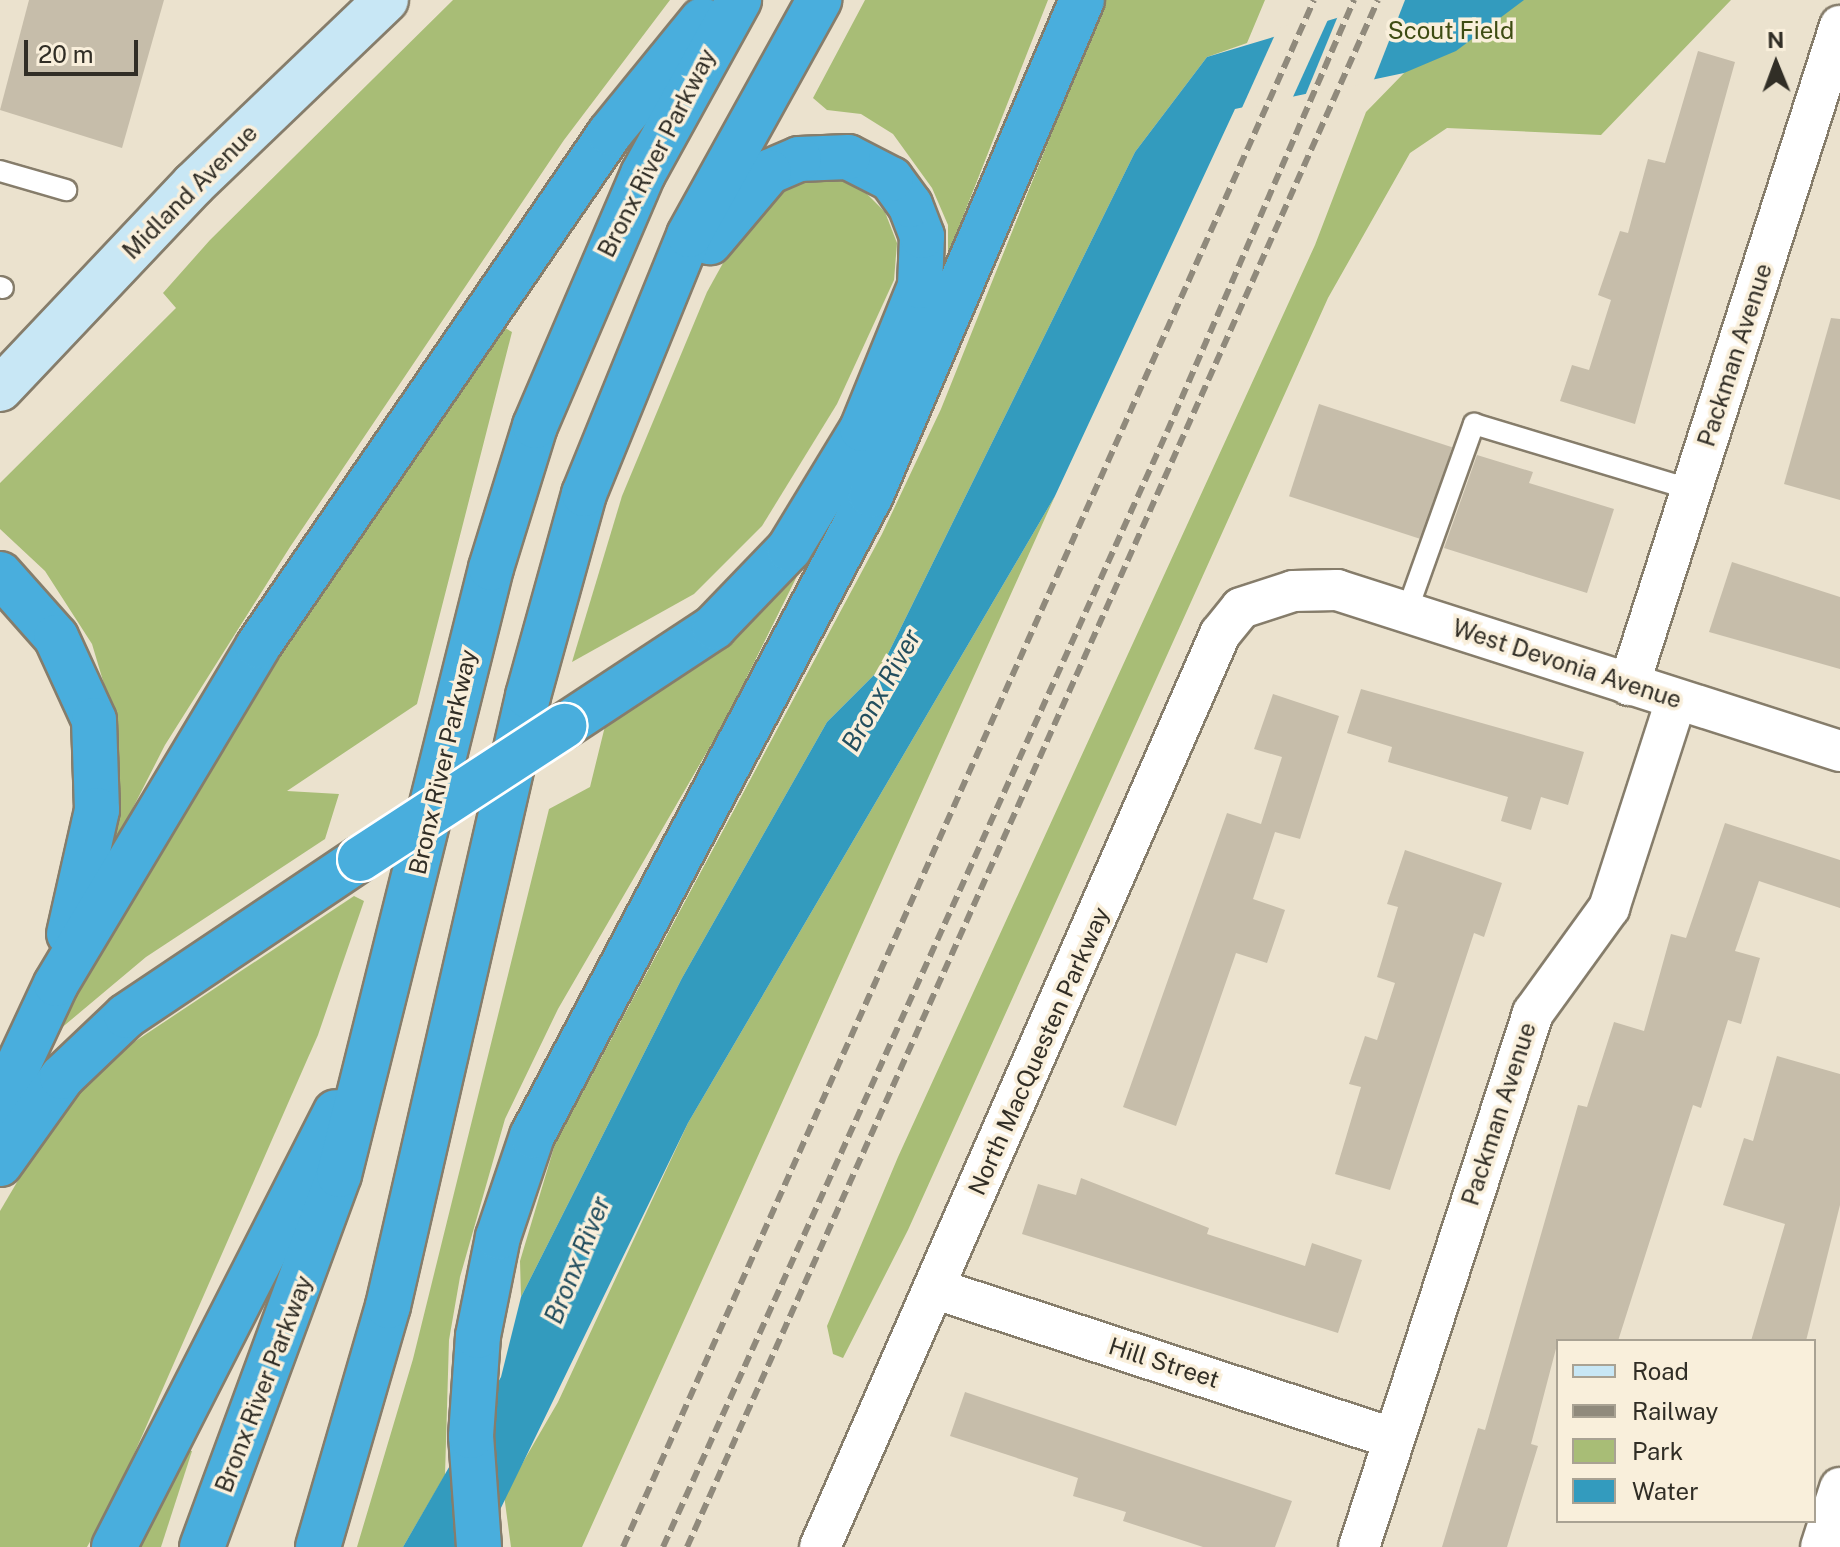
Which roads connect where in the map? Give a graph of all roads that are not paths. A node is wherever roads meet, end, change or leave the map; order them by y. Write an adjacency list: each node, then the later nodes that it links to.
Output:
1 (386, 0): 10 (street, Midland Avenue)
2 (719, 0): 18 (highway)
3 (739, 0): 19 (highway, Bronx River Parkway)
4 (819, 0): 9 (highway)
5 (1082, 0): 28 (highway)
6 (1840, 26): 11 (street, Packman Avenue)
7 (0, 171): 8 (lane)
8 (66, 190)
9 (631, 365): 21 (highway, bridge); 27 (highway)
10 (0, 389)
11 (1692, 490): 14 (lane); 15 (street, Packman Avenue)
12 (0, 574): 18 (highway)
13 (1293, 591): 14 (street, West Devonia Avenue); 22 (street, North MacQuesten Parkway)
14 (1407, 611): 15 (street, West Devonia Avenue)
15 (1629, 685): 16 (street, West Devonia Avenue)
16 (1676, 700): 17 (street, West Devonia Avenue); 23 (street, Packman Avenue)
17 (1840, 751)
18 (56, 984): 20 (highway)
19 (381, 1021): 25 (highway); 26 (highway, Bronx River Parkway)
20 (0, 1104)
21 (0, 1164)
22 (936, 1289): 23 (street, Hill Street); 29 (street, North MacQuesten Parkway)
23 (1392, 1438): 30 (street, Packman Avenue)
24 (1840, 1488): 31 (street)
25 (114, 1547)
26 (202, 1547)
27 (318, 1547)
28 (479, 1547)
29 (820, 1547)
30 (1359, 1547)
31 (1821, 1547)

